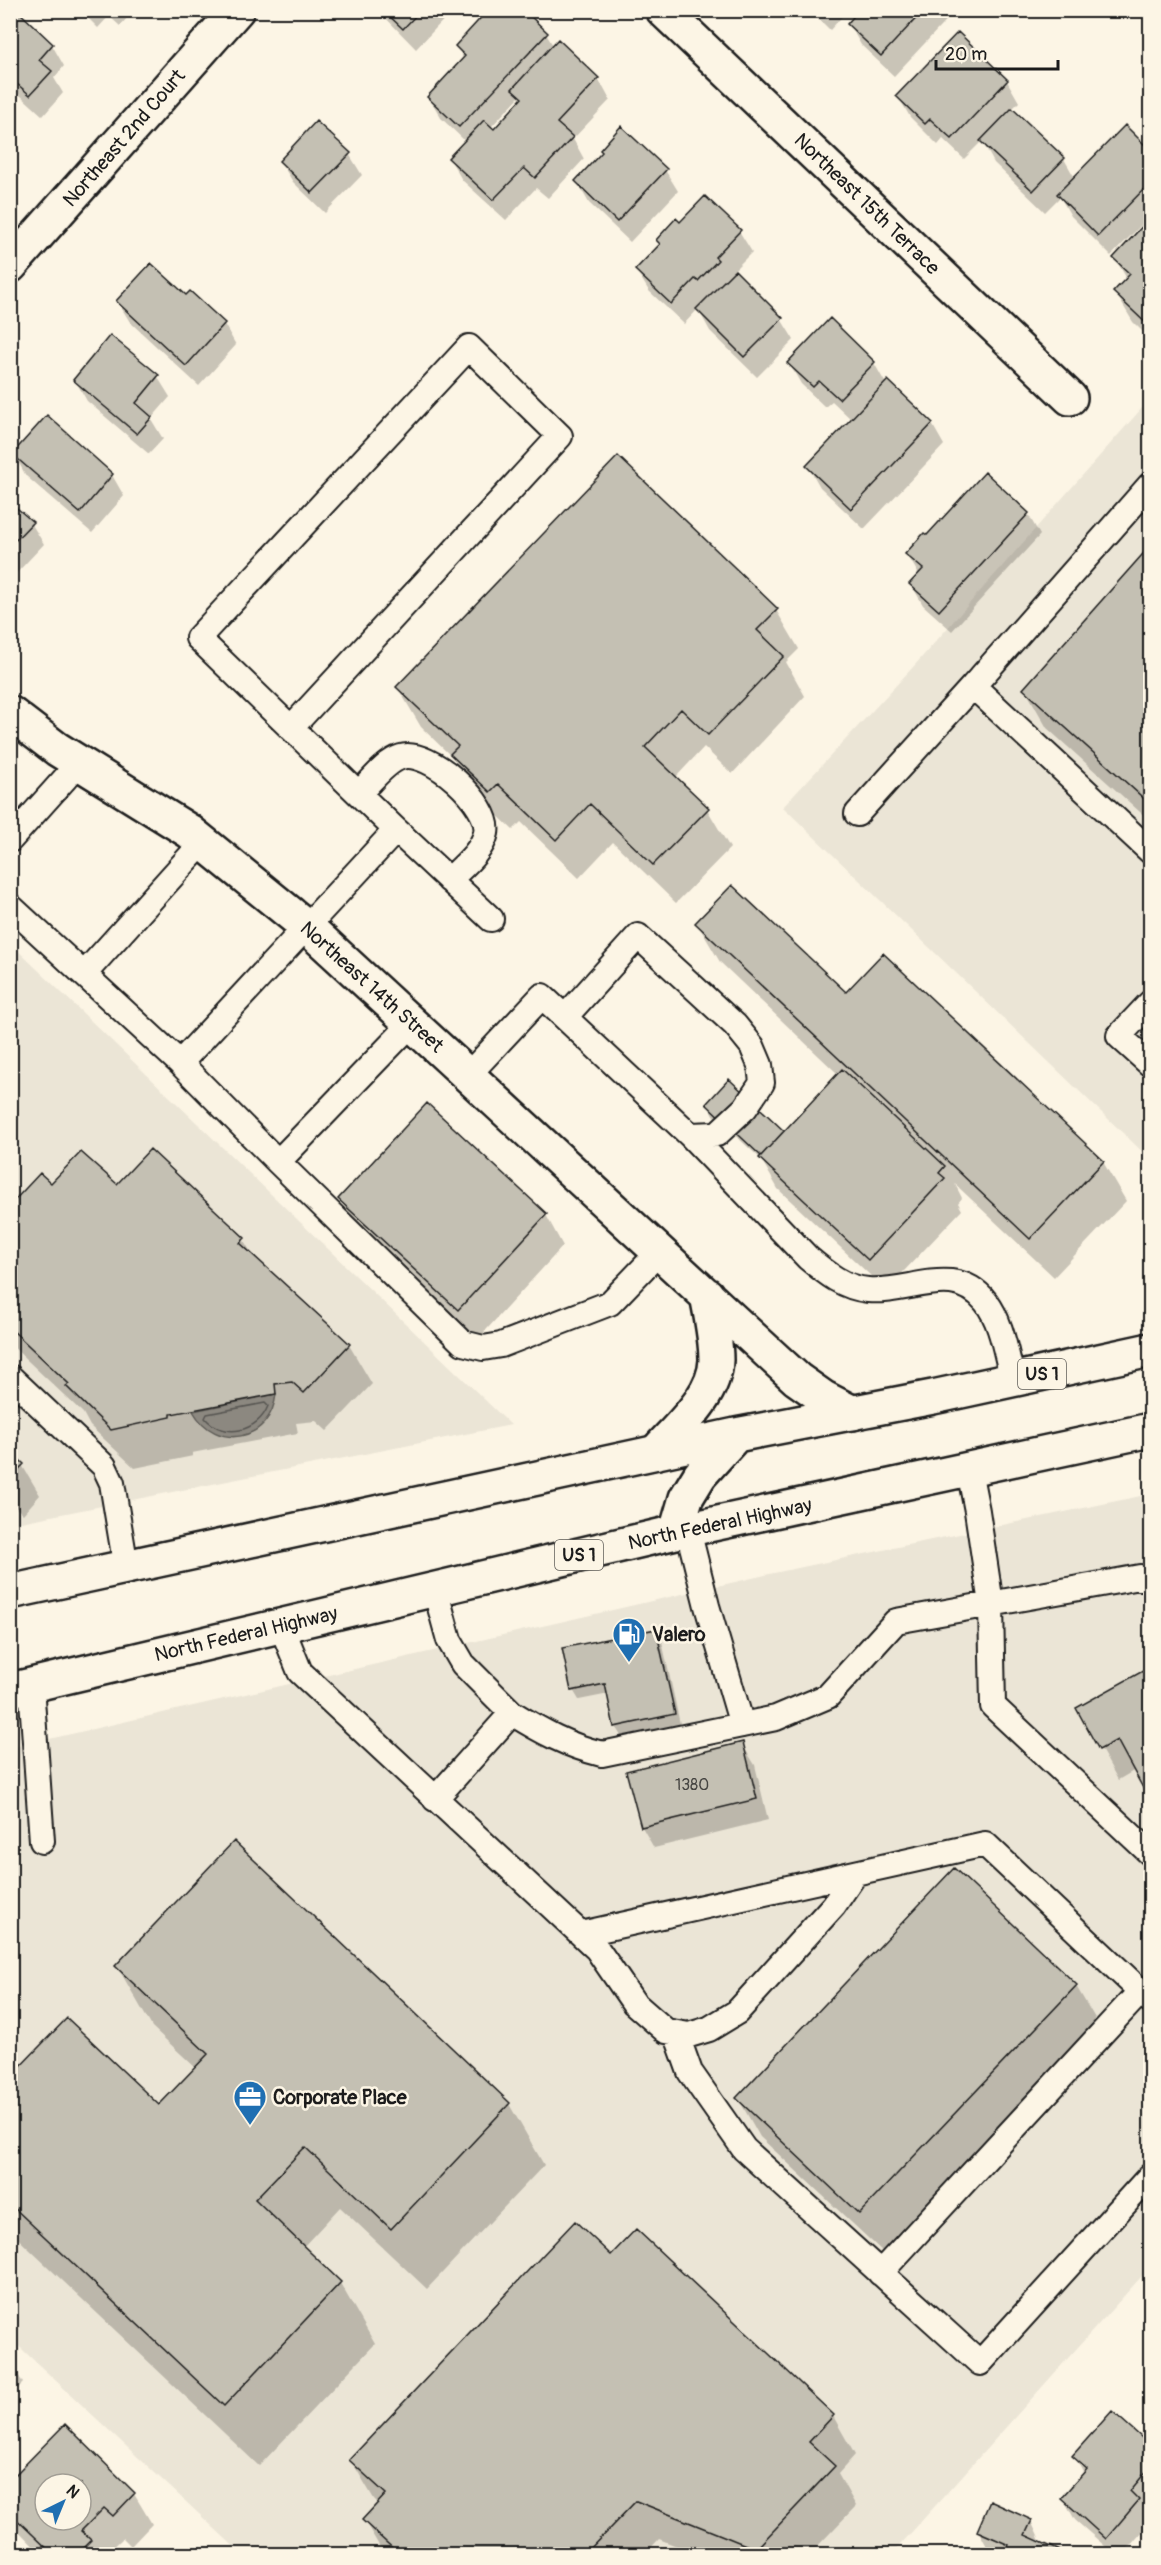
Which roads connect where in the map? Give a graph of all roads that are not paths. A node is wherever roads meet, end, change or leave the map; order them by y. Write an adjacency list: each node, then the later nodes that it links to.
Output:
1 (237, 10): 3 (main road, Northeast 2nd Court)
2 (663, 10): 4 (main road, Northeast 15th Terrace)
3 (10, 267)
4 (1070, 398)
5 (1150, 484): 6 (lane)
6 (973, 686): 11 (lane); 15 (lane)
7 (10, 713): 9 (main road, Northeast 14th Street)
8 (291, 728): 8 (lane); 10 (lane)
9 (79, 763): 13 (lane); 14 (main road, Northeast 14th Street)
10 (359, 793): 12 (lane); 16 (lane)
11 (857, 814)
12 (396, 830): 16 (lane); 19 (lane)
13 (10, 840)
14 (203, 842): 19 (main road, Northeast 14th Street); 20 (lane)
15 (1150, 851)
16 (449, 880): 18 (lane)
17 (10, 906): 20 (lane)
18 (491, 919)
19 (308, 927): 23 (main road, Northeast 14th Street); 24 (lane)
20 (84, 973): 24 (lane)
21 (1150, 1003): 25 (lane)
22 (565, 1017): 26 (lane); 27 (lane); 27 (lane)
23 (412, 1023): 26 (main road, Northeast 14th Street); 28 (lane)
24 (180, 1063): 28 (lane)
25 (1150, 1064)
26 (468, 1075): 29 (main road, Northeast 14th Street)
27 (690, 1135): 33 (lane)
28 (278, 1162): 29 (lane)
29 (660, 1251): 30 (main road, Northeast 14th Street)
30 (707, 1295): 34 (main road, Northeast 14th Street); 37 (main road)
31 (1150, 1350): 33 (main road, US 1)
32 (10, 1377): 40 (lane)
33 (1013, 1380): 34 (main road, US 1)
34 (853, 1413): 36 (main road, US 1)
35 (1150, 1430): 38 (main road, North Federal Highway / US 1)
36 (736, 1435): 37 (main road, US 1); 39 (main road)
37 (656, 1452): 40 (main road, US 1)
38 (969, 1470): 39 (main road, North Federal Highway / US 1); 44 (lane)
39 (682, 1531): 42 (main road, North Federal Highway / US 1); 48 (lane)
40 (126, 1567): 43 (main road, US 1)
41 (1150, 1579): 44 (lane)
42 (435, 1589): 45 (main road, North Federal Highway / US 1); 47 (lane)
43 (10, 1592)
44 (991, 1604): 48 (lane); 51 (lane)
45 (281, 1625): 46 (main road, North Federal Highway / US 1); 49 (lane)
46 (21, 1688): 50 (lane)
47 (512, 1713): 48 (lane); 49 (lane)
48 (742, 1725)
49 (435, 1799): 53 (lane)
50 (42, 1841)
51 (1150, 1853)
52 (855, 1874): 53 (lane); 54 (lane); 55 (lane)
53 (580, 1934): 55 (lane)
54 (1146, 1996): 57 (lane)
55 (676, 2033): 57 (lane)
56 (1150, 2176): 57 (lane)
57 (880, 2273)

